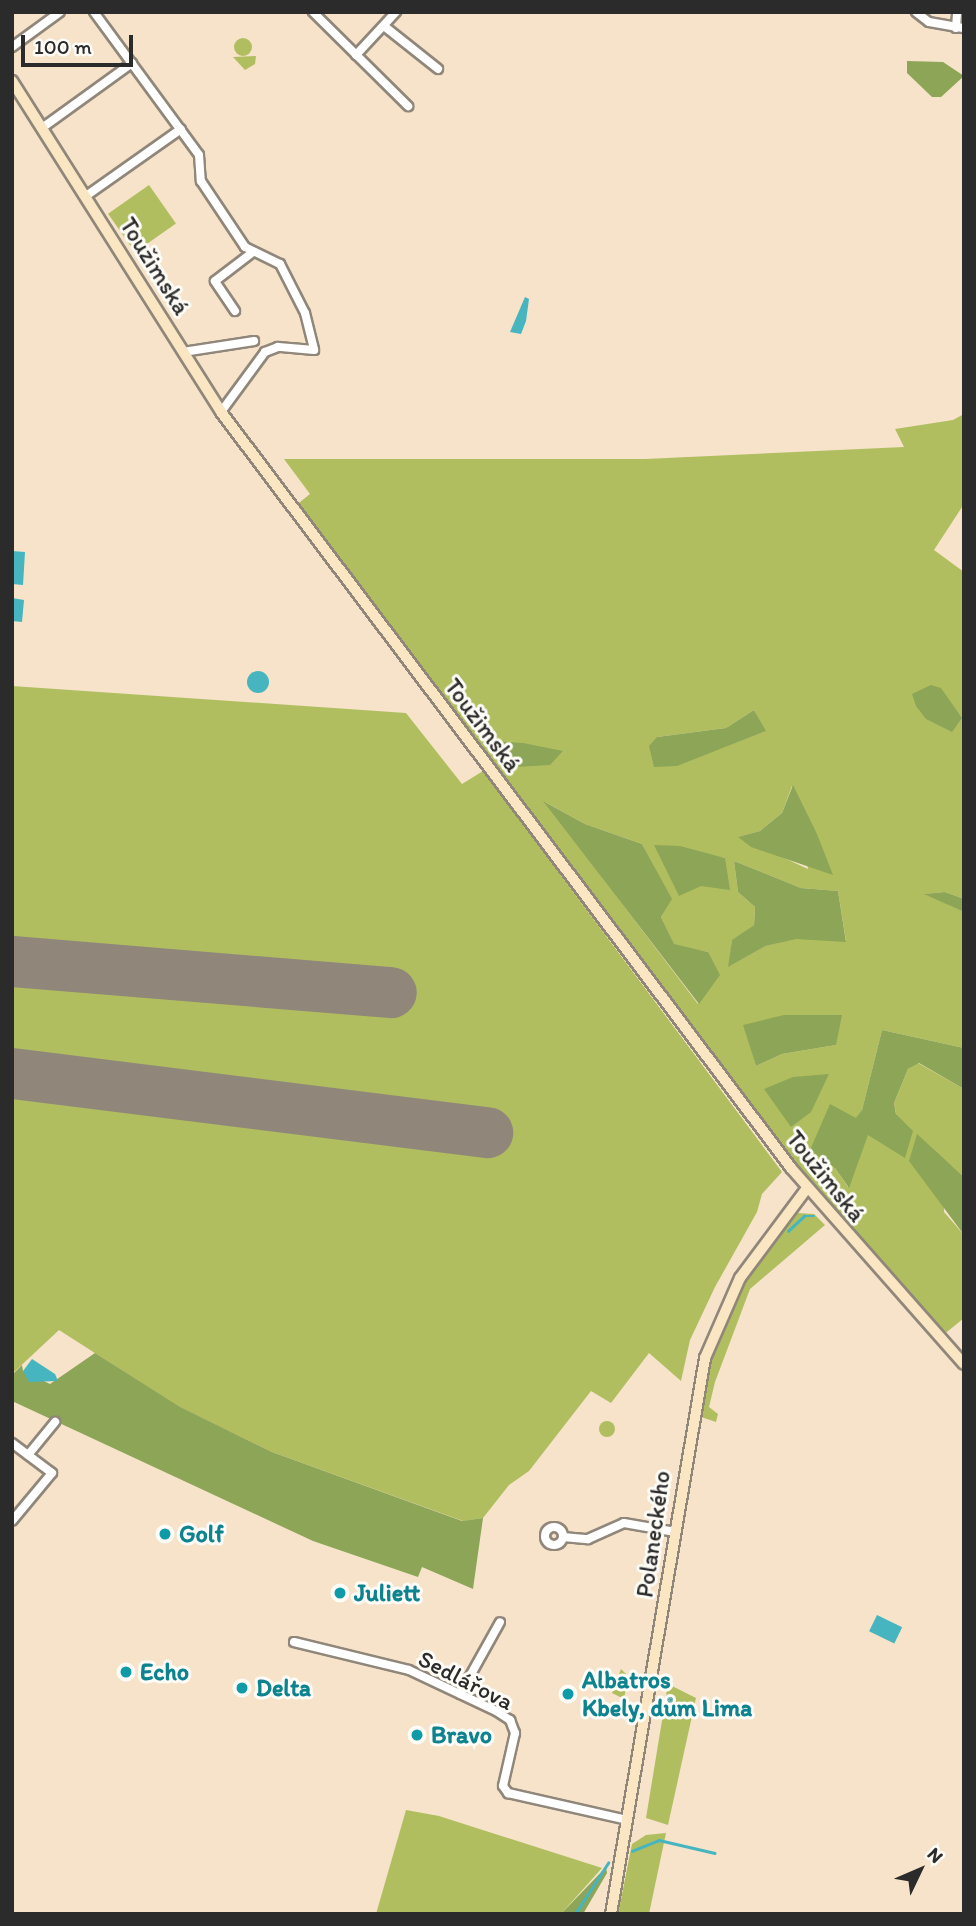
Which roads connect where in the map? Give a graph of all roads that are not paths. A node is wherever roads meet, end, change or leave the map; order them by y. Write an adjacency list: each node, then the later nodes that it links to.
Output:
1 (60, 12): 9 (street)
2 (94, 12): 11 (street)
3 (313, 12): 10 (street)
4 (396, 12): 7 (street)
5 (916, 12): 8 (street)
6 (957, 12): 8 (street)
7 (384, 26): 10 (street); 12 (street)
8 (960, 28)
9 (12, 47)
10 (356, 55): 14 (street)
11 (132, 63): 15 (street); 16 (street)
12 (438, 69)
13 (12, 81): 15 (street, Toužimská)
14 (408, 106)
15 (42, 128): 17 (street, Toužimská)
16 (181, 129): 17 (street); 18 (street)
17 (86, 196): 23 (street, Toužimská)
18 (253, 252): 20 (street); 24 (street)
19 (209, 273): 20 (street)
20 (215, 281): 21 (street)
21 (235, 311)
22 (254, 341): 23 (street)
23 (183, 352): 24 (street, Toužimská)
24 (221, 412): 25 (street, Toužimská)
25 (807, 1188): 26 (street, Toužimská); 31 (street, Polaneckého)
26 (964, 1364)
27 (55, 1422): 29 (street)
28 (12, 1443): 29 (street)
29 (28, 1455): 30 (street)
30 (12, 1521)
31 (675, 1532): 32 (street); 36 (street, Polaneckého)
32 (563, 1536)
33 (500, 1622): 35 (street)
34 (294, 1642): 35 (street, Sedlářova)
35 (460, 1694): 36 (street, Sedlářova)
36 (628, 1820): 37 (street, Polaneckého)
37 (611, 1914)

